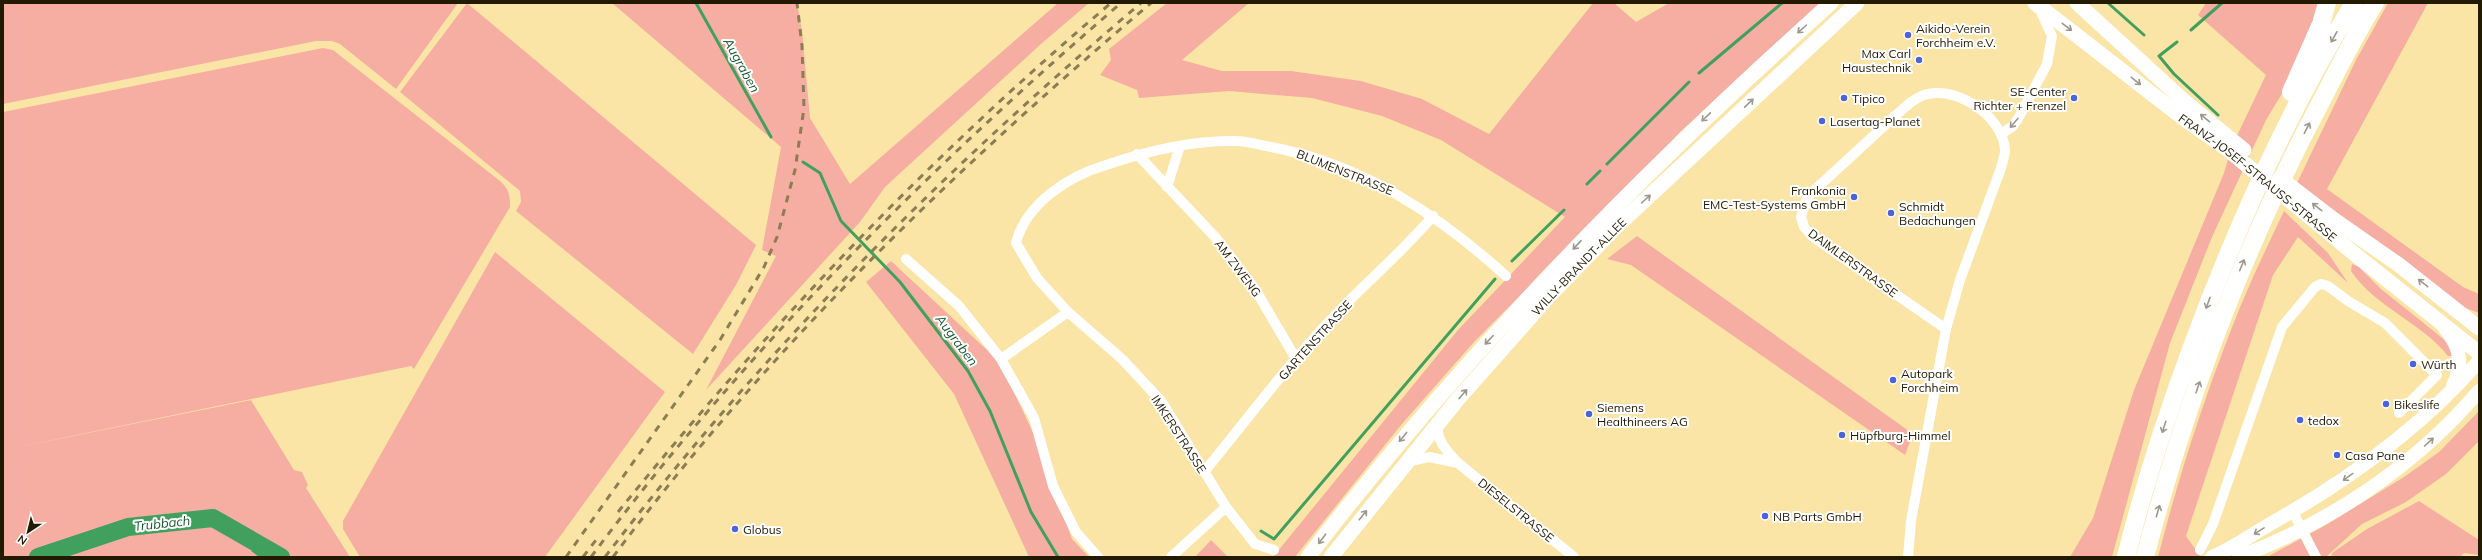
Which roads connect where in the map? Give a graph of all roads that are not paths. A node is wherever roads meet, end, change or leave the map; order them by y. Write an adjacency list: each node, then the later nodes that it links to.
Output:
1 (1831, 3): 46 (main road, WILLY-BRANDT-ALLEE, one-way to 46)
2 (1857, 3): 33 (main road, WILLY-BRANDT-ALLEE, one-way to 2)
3 (2036, 3): 8 (main road, FRANZ-JOSEF-STRAUSS-STRASSE, one-way to 8); 10 (street, one-way to 10)
4 (2077, 3): 9 (main road, FRANZ-JOSEF-STRAUSS-STRASSE)
5 (2327, 3): 12 (highway)
6 (2354, 3): 12 (highway, one-way to 12)
7 (2375, 3): 41 (highway, one-way to 7)
8 (2105, 56): 9 (main road); 21 (main road, FRANZ-JOSEF-STRAUSS-STRASSE, one-way to 21)
9 (2136, 57): 18 (main road, FRANZ-JOSEF-STRAUSS-STRASSE, one-way to 9)
10 (2000, 134): 23 (street, DAIMLERSTRASSE); 23 (street, DAIMLERSTRASSE)
11 (1180, 146): 13 (street, BLUMENSTRASSE); 14 (street); 15 (street, BLUMENSTRASSE)
12 (2273, 151): 43 (highway, one-way to 43)
13 (1137, 154): 14 (street, AM ZWENG); 19 (street, BLUMENSTRASSE)
14 (1167, 187): 26 (street, AM ZWENG)
15 (1433, 216): 17 (street, BLUMENSTRASSE); 26 (street, GARTENSTRASSE)
16 (906, 259): 25 (street)
17 (1506, 276)
18 (2453, 308): 20 (main road); 22 (main road, FRANZ-JOSEF-STRAUSS-STRASSE)
19 (1068, 312): 25 (street); 36 (street, IMKERSTRASSE)
20 (2479, 317)
21 (2441, 323): 24 (main road, FRANZ-JOSEF-STRAUSS-STRASSE); 28 (main road)
22 (2479, 328)
23 (1946, 329): 49 (street, DAIMLERSTRASSE)
24 (2479, 353)
25 (1001, 359): 44 (street)
26 (1296, 359): 36 (street, GARTENSTRASSE)
27 (2479, 361): 28 (main road)
28 (2452, 388): 38 (main road, one-way to 38)
29 (2479, 391): 31 (main road)
30 (2479, 401): 31 (main road)
31 (2465, 408): 39 (main road, one-way to 31)
32 (2399, 413): 42 (street)
33 (1438, 424): 34 (main road, WILLY-BRANDT-ALLEE); 35 (street, DIESELSTRASSE)
34 (1406, 463): 35 (street, DIESELSTRASSE); 47 (main road, WILLY-BRANDT-ALLEE, one-way to 34)
35 (1458, 463): 48 (street, DIESELSTRASSE)
36 (1204, 472): 37 (street, IMKERSTRASSE)
37 (1226, 507): 40 (street, IMKERSTRASSE); 45 (street)
38 (2293, 512): 39 (street); 42 (main road, one-way to 42)
39 (2303, 530): 50 (main road); 51 (street)
40 (1274, 550)
41 (2146, 553)
42 (2206, 553)
43 (2126, 554)
44 (1098, 557)
45 (1172, 557)
46 (1308, 557)
47 (1331, 557)
48 (1574, 557)
49 (1908, 557)
50 (2239, 557)
51 (2316, 557)

